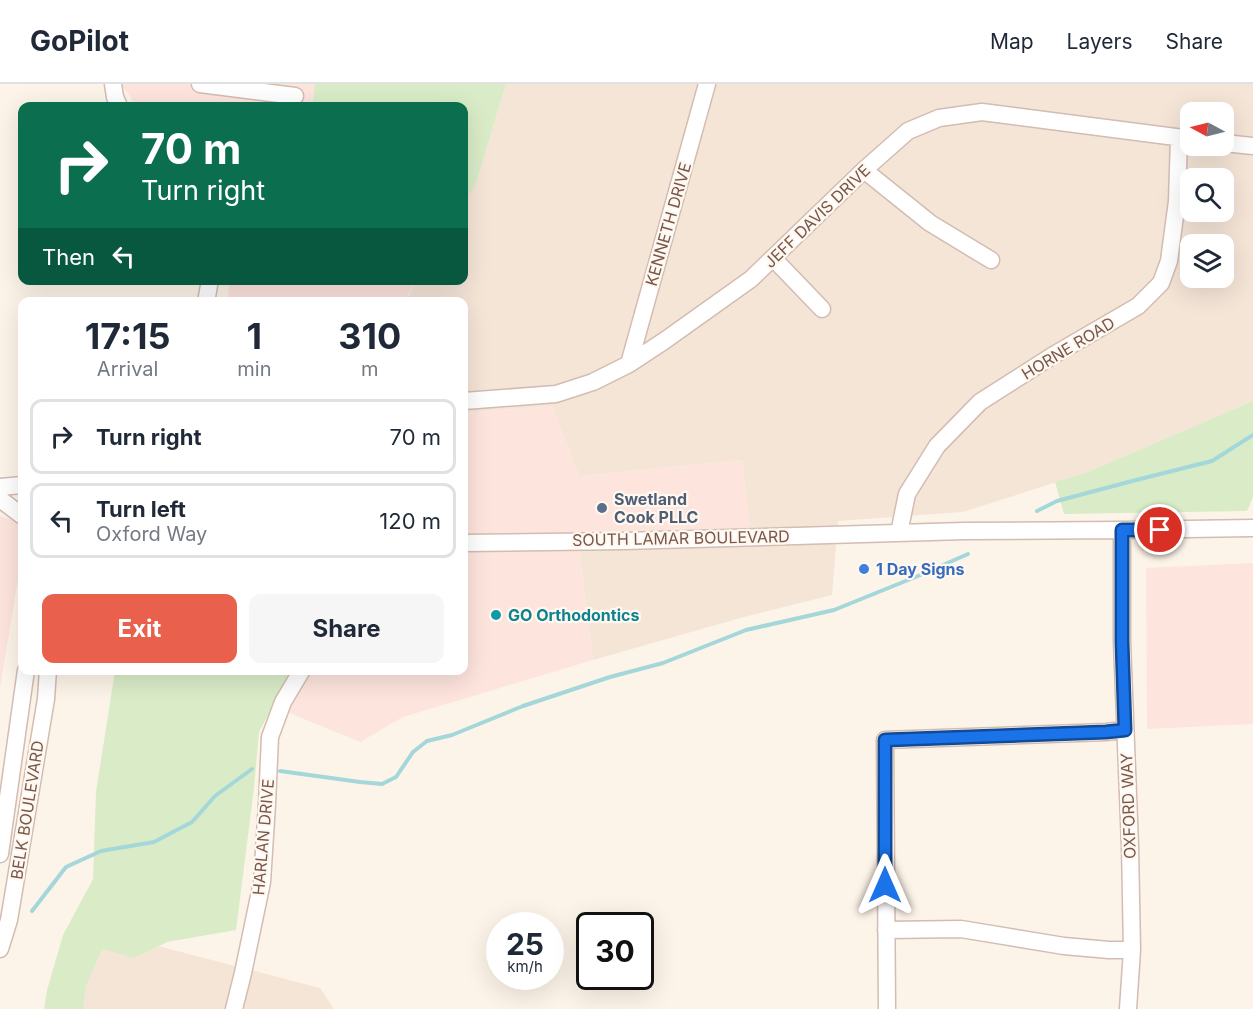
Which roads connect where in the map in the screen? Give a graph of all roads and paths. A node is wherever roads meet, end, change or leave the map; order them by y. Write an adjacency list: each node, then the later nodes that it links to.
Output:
1 (113, 84): 5 (street)
2 (200, 84): 4 (street)
3 (707, 84): 14 (street, KENNETH DRIVE)
4 (295, 96)
5 (117, 102)
6 (1180, 137): 10 (street, JEFF DAVIS DRIVE)
7 (1234, 144): 8 (street)
8 (1253, 146)
9 (1183, 156): 22 (street, HORNE ROAD)
10 (864, 170): 11 (street, JEFF DAVIS DRIVE); 12 (street)
11 (773, 258): 13 (street); 14 (street, JEFF DAVIS DRIVE)
12 (991, 260)
13 (822, 309)
14 (629, 364): 15 (street, JEFF DAVIS DRIVE)
15 (468, 401)
16 (18, 485): 17 (street)
17 (0, 487)
18 (0, 500): 19 (street)
19 (18, 510)
20 (1253, 528): 21 (street)
21 (1122, 530): 22 (street, SOUTH LAMAR BOULEVARD); 27 (street, OXFORD WAY)
22 (899, 532): 23 (street, SOUTH LAMAR BOULEVARD)
23 (468, 543)
24 (25, 675): 28 (street, BELK BOULEVARD)
25 (48, 675): 30 (street, BELK BOULEVARD)
26 (299, 675): 32 (street, HARLAN DRIVE)
27 (1125, 730): 29 (street); 31 (street, OXFORD WAY)
28 (0, 854)
29 (886, 930): 31 (street); 33 (street)
30 (0, 949)
31 (1132, 950): 34 (street, OXFORD WAY)
32 (234, 1009)
33 (887, 1009)
34 (1128, 1009)

